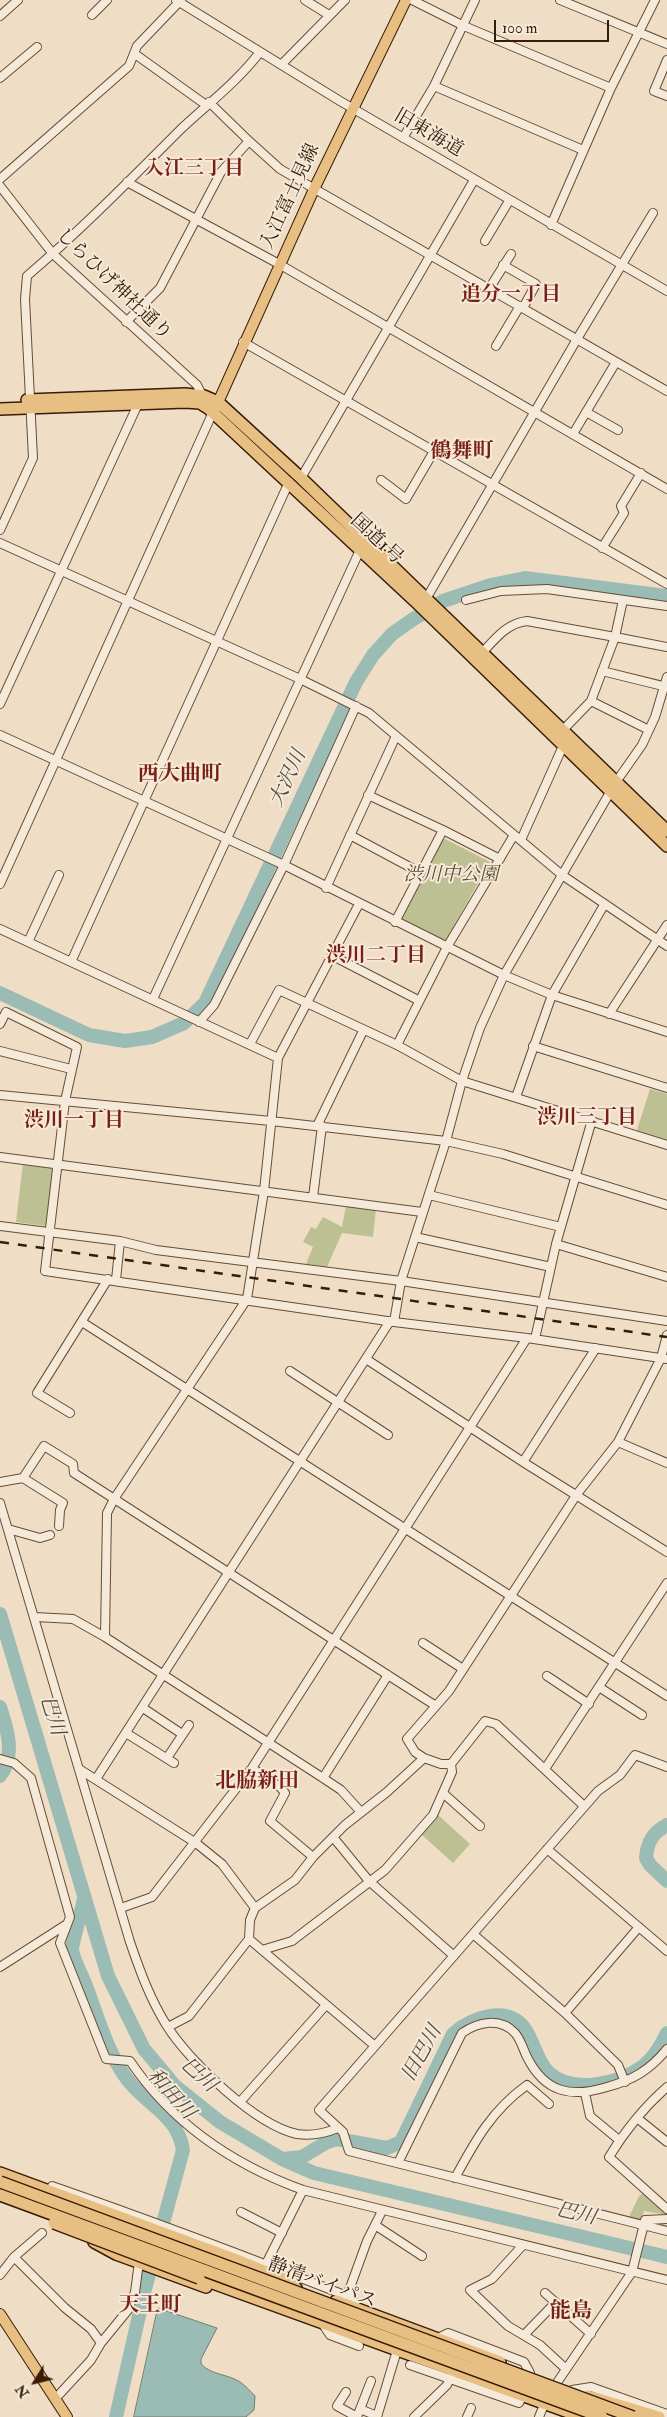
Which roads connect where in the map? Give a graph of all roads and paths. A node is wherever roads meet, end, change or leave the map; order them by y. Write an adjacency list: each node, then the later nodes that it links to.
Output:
1 (18, 0): 13 (street)
2 (107, 0): 11 (street)
3 (305, 0): 12 (street)
4 (345, 0): 12 (street)
5 (406, 0): 27 (main road, 入江富士見線)
6 (412, 0): 14 (street)
7 (475, 0): 14 (street)
8 (560, 0): 15 (street)
9 (655, 0): 15 (street)
10 (179, 1): 18 (street, 旧東海道); 19 (street)
11 (92, 15)
12 (328, 15): 21 (street)
13 (0, 16)
14 (464, 26): 23 (street); 24 (street)
15 (639, 33): 16 (street); 24 (street)
16 (667, 44)
17 (37, 47): 22 (street)
18 (260, 52): 21 (street, 旧東海道); 26 (street)
19 (135, 54): 26 (street); 31 (street)
20 (667, 60): 25 (street)
21 (281, 65): 27 (street, 旧東海道)
22 (0, 78)
23 (434, 86): 28 (street); 30 (street)
24 (611, 88): 30 (street)
25 (667, 96)
26 (208, 104): 29 (street); 33 (street)
27 (352, 109): 28 (street, 旧東海道); 35 (main road, 入江富士見線)
28 (404, 138): 32 (street, 旧東海道)
29 (249, 141): 35 (street); 38 (street)
30 (583, 150): 39 (street)
31 (0, 179)
32 (474, 180): 36 (street, 旧東海道); 43 (street)
33 (127, 182): 38 (street); 41 (street)
34 (0, 186): 41 (street, しらひげ神社通り)
35 (314, 188): 43 (street); 44 (main road, 入江富士見線)
36 (510, 200): 39 (street, 旧東海道); 40 (street)
37 (653, 212): 45 (street)
38 (196, 220): 44 (street); 50 (street)
39 (551, 225): 45 (street, 旧東海道)
40 (485, 241)
41 (53, 254): 50 (street, しらひげ神社通り); 60 (street)
42 (511, 254): 46 (street)
43 (430, 255): 47 (street); 51 (street)
44 (279, 264): 51 (street); 53 (main road, 入江富士見線)
45 (622, 264): 48 (street, 旧東海道); 52 (street)
46 (504, 266): 47 (street); 49 (street)
47 (489, 289): 49 (street)
48 (667, 291)
49 (521, 307): 52 (street); 54 (street)
50 (126, 322): 57 (street, しらひげ神社通り)
51 (388, 327): 58 (street); 64 (street)
52 (577, 339): 55 (street); 64 (street)
53 (244, 342): 58 (street); 62 (main road, 入江富士見線)
54 (496, 346)
55 (616, 362): 56 (street); 65 (street)
56 (667, 391)
57 (202, 400): 60 (highway, 国道1号); 61 (highway, 国道1号); 62 (highway, 国道1号)
58 (347, 400): 68 (street); 70 (street)
59 (0, 401): 60 (highway, 国道1号)
60 (30, 404): 61 (highway, 国道1号); 63 (highway, 国道1号); 74 (street)
61 (138, 404): 78 (street)
62 (216, 407): 70 (highway, 国道1号); 82 (street)
63 (0, 409)
64 (535, 412): 67 (street); 72 (street)
65 (586, 412): 66 (street); 67 (street)
66 (618, 430)
67 (573, 434): 69 (street)
68 (434, 451): 71 (street); 72 (street)
69 (640, 473): 73 (street); 76 (street)
70 (295, 480): 77 (highway, 国道1号); 84 (highway, 国道1号); 86 (street)
71 (381, 480)
72 (492, 486): 76 (street); 84 (street)
73 (667, 489)
74 (0, 530)
75 (0, 543): 78 (street)
76 (602, 548): 79 (street)
77 (360, 550): 84 (highway, 国道1号); 91 (street)
78 (61, 570): 82 (street); 94 (street)
79 (667, 584)
80 (466, 600): 81 (street)
81 (623, 600): 83 (street); 85 (street)
82 (128, 602): 86 (street); 101 (street)
83 (667, 606)
84 (429, 607): 88 (highway, 国道1号); 100 (highway, 国道1号)
85 (615, 636): 87 (street); 88 (street); 89 (street)
86 (217, 642): 91 (street); 104 (street)
87 (667, 647)
88 (482, 653): 96 (highway, 国道1号)
89 (602, 670): 92 (street); 93 (street)
90 (667, 677): 92 (street)
91 (300, 679): 95 (street); 109 (street)
92 (666, 687): 97 (street)
93 (591, 701): 96 (street); 97 (street)
94 (0, 704)
95 (356, 706): 99 (street); 113 (street)
96 (563, 730): 102 (highway, 国道1号)
97 (649, 730): 102 (street)
98 (0, 736): 101 (street)
99 (396, 736): 103 (street); 108 (street)
100 (563, 746): 102 (highway, 国道1号); 110 (street)
101 (56, 762): 104 (street); 117 (street)
102 (613, 786): 106 (highway, 国道1号); 111 (highway, 国道1号); 116 (street)
103 (368, 795): 105 (street); 107 (street)
104 (144, 802): 109 (street); 129 (street)
105 (443, 830): 112 (street); 114 (street)
106 (667, 831)
107 (350, 835): 114 (street); 118 (street)
108 (514, 835): 110 (street); 112 (street)
109 (227, 840): 113 (street); 132 (street)
110 (521, 840): 116 (street)
111 (667, 846)
112 (500, 859): 127 (street)
113 (284, 865): 118 (street); 136 (street)
114 (421, 873): 121 (street)
115 (59, 874): 125 (street)
116 (562, 875): 120 (street); 130 (street)
117 (0, 884)
118 (326, 888): 119 (street)
119 (359, 904): 121 (street); 128 (street)
120 (604, 904): 124 (street); 131 (street)
121 (395, 922): 127 (street)
122 (667, 925): 124 (street)
123 (0, 929): 125 (street)
124 (658, 940): 126 (street); 135 (street)
125 (28, 942): 129 (street)
126 (667, 946)
127 (447, 947): 130 (street); 133 (street)
128 (333, 956): 133 (street); 134 (street)
129 (72, 962): 132 (street)
130 (504, 975): 131 (street); 146 (street)
131 (552, 995): 135 (street); 142 (street)
132 (153, 999): 136 (street)
133 (418, 1000): 141 (street)
134 (308, 1004): 138 (street); 140 (street); 144 (street)
135 (609, 1014): 139 (street)
136 (199, 1022): 140 (street)
137 (0, 1024): 145 (street)
138 (363, 1031): 141 (street); 153 (street)
139 (667, 1032)
140 (250, 1044): 144 (street)
141 (397, 1045): 146 (street)
142 (533, 1046): 147 (street); 149 (street)
143 (0, 1051): 145 (street)
144 (278, 1058): 152 (street)
145 (72, 1069): 150 (street)
146 (462, 1081): 149 (street); 154 (street)
147 (667, 1088)
148 (0, 1095): 150 (street)
149 (516, 1097): 151 (street)
150 (65, 1101): 152 (street); 157 (street)
151 (592, 1120): 155 (street); 158 (street)
152 (271, 1121): 153 (street); 159 (street)
153 (319, 1126): 154 (street); 161 (street)
154 (446, 1142): 158 (street); 160 (street)
155 (667, 1145)
156 (0, 1156): 157 (street)
157 (57, 1164): 159 (street); 166 (street)
158 (576, 1176): 162 (street); 165 (street)
159 (264, 1191): 161 (street); 170 (street)
160 (429, 1194): 163 (street); 165 (street)
161 (313, 1197): 163 (street)
162 (667, 1205)
163 (422, 1212): 167 (street)
164 (0, 1226): 166 (street)
165 (562, 1227): 169 (street)
166 (51, 1231): 168 (street); 173 (street)
167 (414, 1237): 171 (street); 174 (street)
168 (120, 1241): 170 (street); 173 (street)
169 (556, 1244): 171 (street); 172 (street)
170 (254, 1261): 174 (street); 175 (street)
171 (550, 1267): 176 (street)
172 (667, 1277)
173 (112, 1280): 175 (street); 178 (street)
174 (401, 1281): 176 (street); 179 (street)
175 (247, 1299): 179 (street); 187 (street)
176 (542, 1302): 177 (street); 182 (street)
177 (667, 1321)
178 (82, 1322): 187 (street); 189 (street)
179 (392, 1322): 181 (street); 185 (street)
180 (667, 1335): 184 (street)
181 (526, 1338): 182 (street); 190 (street)
182 (535, 1339): 183 (street)
183 (596, 1348): 184 (street); 194 (street)
184 (664, 1358): 192 (street)
185 (366, 1359): 188 (street); 190 (street)
186 (290, 1371): 188 (street)
187 (186, 1389): 193 (street); 199 (street)
188 (339, 1403): 191 (street); 193 (street)
189 (70, 1414)
190 (472, 1426): 194 (street); 203 (street)
191 (388, 1435)
192 (618, 1442): 195 (street); 198 (street)
193 (301, 1462): 203 (street); 206 (street)
194 (523, 1462): 198 (street)
195 (667, 1463)
196 (23, 1478): 197 (street); 199 (street); 201 (street)
197 (0, 1482)
198 (577, 1494): 205 (street); 208 (street)
199 (114, 1499): 206 (street); 210 (street)
200 (0, 1503): 202 (street)
201 (60, 1526)
202 (8, 1529): 204 (street); 209 (street)
203 (406, 1529): 208 (street); 211 (street)
204 (50, 1535)
205 (667, 1552)
206 (229, 1573): 211 (street); 216 (street)
207 (667, 1583): 213 (street)
208 (510, 1596): 213 (street); 214 (street)
209 (35, 1617): 210 (street); 235 (street)
210 (104, 1637): 216 (street)
211 (334, 1641): 215 (street); 227 (street)
212 (424, 1643): 214 (street)
213 (616, 1663): 218 (street); 219 (street)
214 (463, 1669): 221 (street)
215 (388, 1675): 221 (street); 237 (street)
216 (164, 1676): 222 (street); 227 (street)
217 (547, 1676): 220 (street)
218 (599, 1688): 220 (street); 223 (street)
219 (667, 1696)
220 (588, 1704): 236 (street)
221 (436, 1706): 229 (street)
222 (142, 1708): 225 (street); 226 (street)
223 (642, 1715)
224 (189, 1724): 226 (street)
225 (126, 1733): 228 (street); 238 (street)
226 (182, 1734): 228 (street)
227 (268, 1743): 234 (street); 237 (street)
228 (167, 1758): 231 (street)
229 (424, 1758): 232 (street); 241 (street)
230 (0, 1759): 250 (street)
231 (174, 1763)
232 (451, 1764): 236 (street); 239 (street)
233 (666, 1766): 240 (street)
234 (252, 1768): 244 (street); 246 (street)
235 (79, 1769): 238 (street); 248 (street)
236 (545, 1770): 240 (street)
237 (323, 1778): 241 (street)
238 (96, 1779): 244 (street)
239 (443, 1793): 242 (street); 247 (street)
240 (584, 1806): 245 (street)
241 (360, 1811): 243 (street)
242 (480, 1826)
243 (333, 1837): 246 (street); 247 (street)
244 (196, 1843): 248 (street); 249 (street)
245 (548, 1849): 251 (street); 252 (street)
246 (313, 1857): 249 (street)
247 (369, 1881): 254 (street); 256 (street)
248 (121, 1908): 260 (street)
249 (255, 1908): 253 (street)
250 (67, 1924): 257 (street); 277 (street)
251 (639, 1927): 255 (street); 259 (street)
252 (473, 1934): 256 (street); 259 (street)
253 (249, 1939): 254 (street); 260 (street)
254 (262, 1950): 258 (street)
255 (667, 1951)
256 (454, 1956): 261 (street)
257 (0, 1967)
258 (326, 2005): 261 (street); 266 (street)
259 (565, 2014): 263 (street)
260 (168, 2027): 266 (street)
261 (375, 2046): 269 (street)
262 (667, 2049): 263 (street)
263 (626, 2082): 265 (street)
264 (667, 2087): 268 (street)
265 (585, 2093): 270 (street); 272 (street)
266 (240, 2102): 269 (street)
267 (549, 2104): 275 (street)
268 (637, 2118): 270 (street); 271 (street)
269 (341, 2130): 272 (street)
270 (619, 2140): 280 (street)
271 (667, 2142)
272 (398, 2163): 275 (street)
273 (0, 2168): 293 (street)
274 (0, 2173): 297 (highway)
275 (455, 2178): 285 (street)
276 (0, 2183): 297 (highway); 331 (highway, 静清バイパス, bridge)
277 (303, 2190): 281 (street); 288 (street)
278 (0, 2195): 330 (highway, 静清バイパス, bridge)
279 (0, 2201): 292 (highway); 303 (highway, bridge)
280 (667, 2209)
281 (382, 2211): 284 (street); 289 (street)
282 (241, 2212): 288 (street)
283 (667, 2219): 285 (street)
284 (375, 2225): 290 (street); 299 (street)
285 (644, 2226): 286 (street); 294 (street)
286 (667, 2230)
287 (42, 2233): 291 (street)
288 (282, 2233): 293 (street)
289 (522, 2245): 294 (street); 306 (street)
290 (422, 2256)
291 (14, 2257): 295 (street); 307 (street)
292 (139, 2262): 303 (highway); 307 (street)
293 (266, 2264): 299 (street)
294 (632, 2270): 296 (street); 305 (street)
295 (0, 2275)
296 (667, 2280)
297 (296, 2288): 301 (highway)
298 (545, 2293): 300 (street)
299 (347, 2296): 301 (street)
300 (556, 2302): 305 (street); 306 (street)
301 (357, 2308): 304 (highway)
302 (0, 2314): 318 (main road)
303 (322, 2323): 308 (street); 309 (highway)
304 (405, 2326): 309 (street); 314 (highway)
305 (592, 2334): 311 (street)
306 (524, 2335): 311 (street)
307 (100, 2343): 318 (street)
308 (359, 2346)
309 (398, 2349): 312 (highway); 323 (street)
310 (410, 2364): 312 (street)
311 (566, 2369): 314 (street)
312 (452, 2374): 319 (highway); 326 (street)
313 (371, 2381): 321 (street)
314 (556, 2383): 315 (highway); 319 (street)
315 (572, 2390): 317 (highway); 322 (street)
316 (346, 2392): 325 (street)
317 (584, 2394): 332 (highway); 333 (highway)
318 (55, 2399): 324 (main road)
319 (544, 2402): 328 (street); 329 (highway)
320 (471, 2408): 327 (street)
321 (360, 2409): 323 (street); 325 (street)
322 (667, 2414)
323 (377, 2416)
324 (67, 2417)
325 (357, 2417)
326 (414, 2417)
327 (467, 2417)
328 (539, 2417)
329 (582, 2417)
330 (602, 2417)
331 (633, 2417)
332 (642, 2417)
333 (659, 2417)

